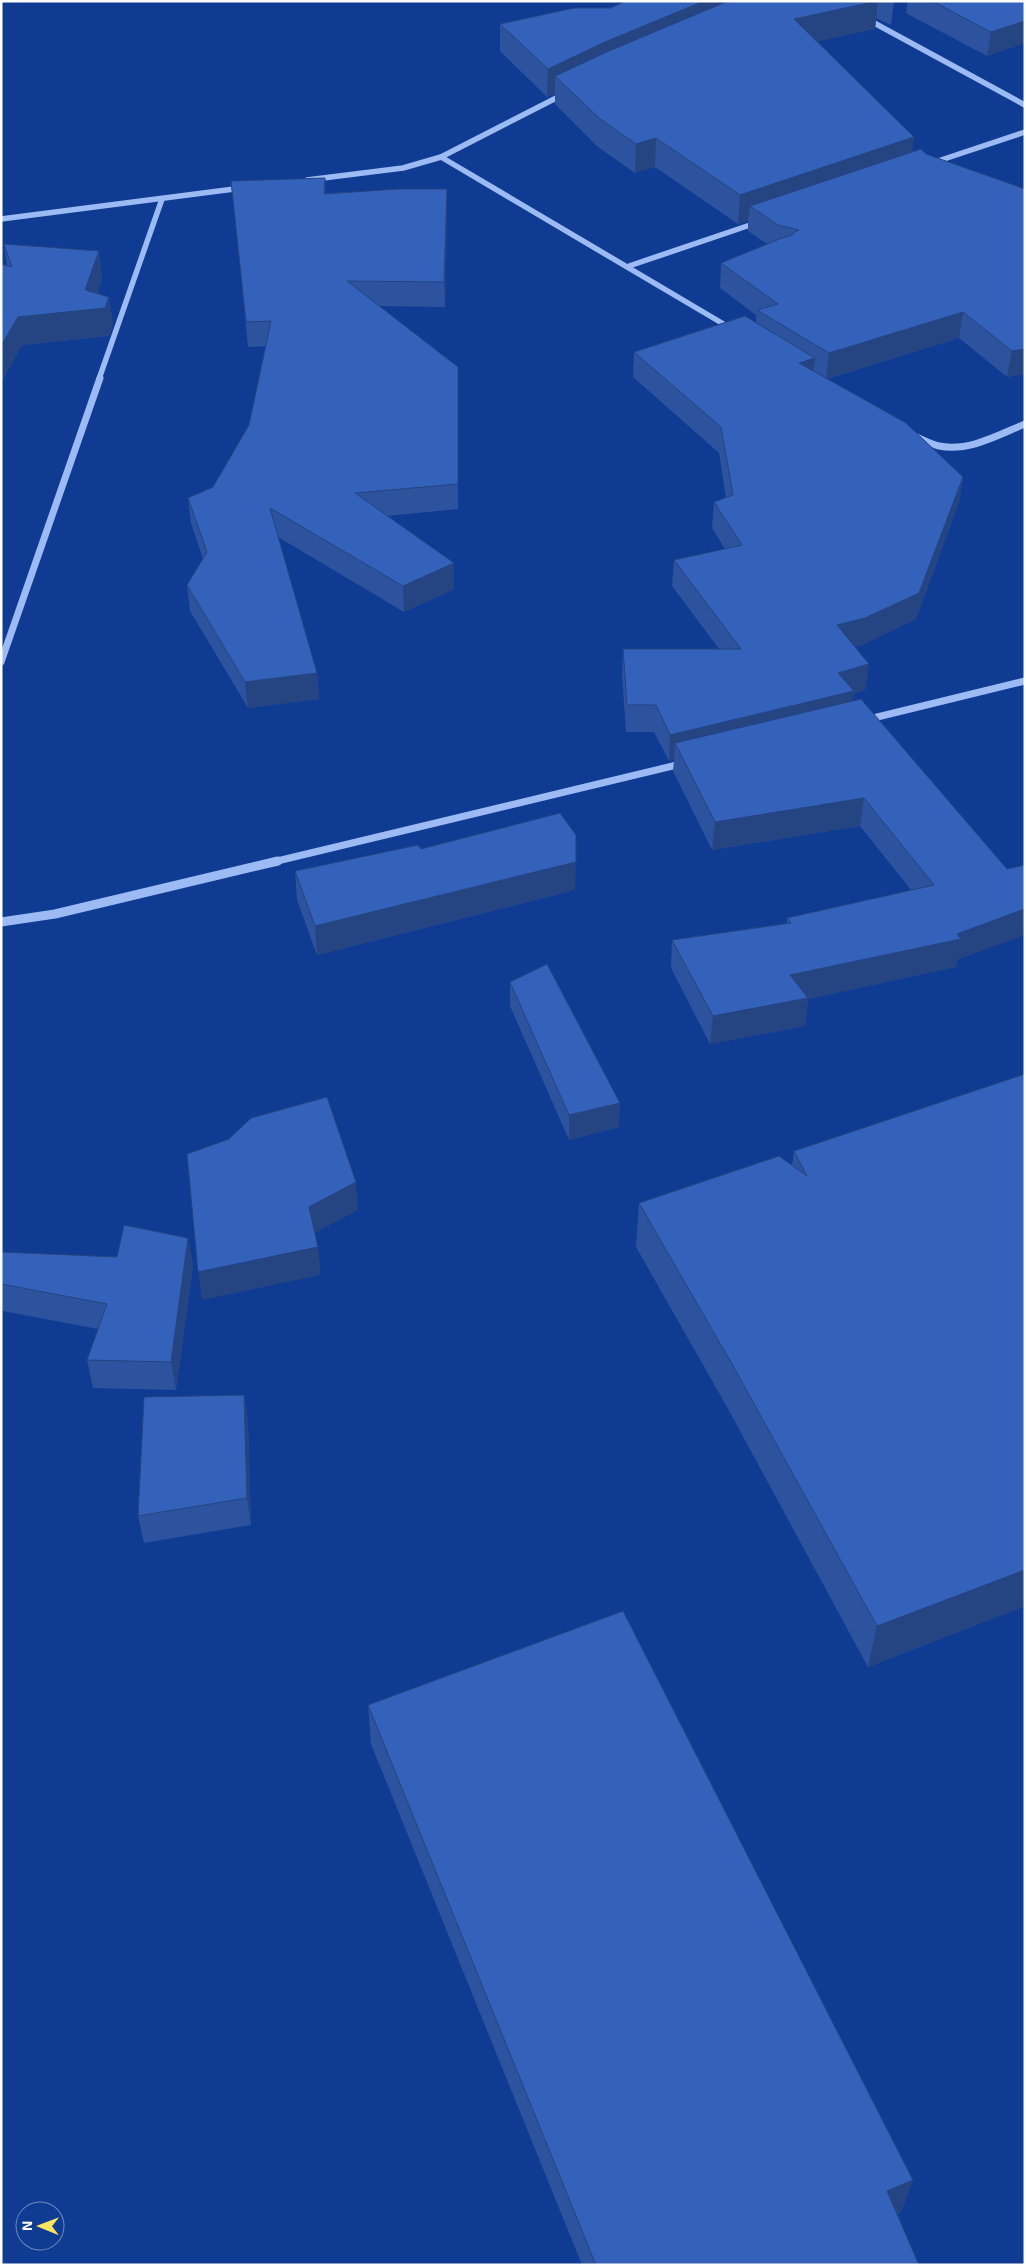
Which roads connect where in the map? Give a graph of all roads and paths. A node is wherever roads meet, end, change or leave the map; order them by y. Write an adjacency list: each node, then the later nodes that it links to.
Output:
1 (860, 15): 3 (street)
2 (572, 90): 5 (street)
3 (1025, 105)
4 (1025, 132): 6 (street)
5 (441, 157): 7 (street); 12 (street)
6 (921, 167)
7 (298, 181)
8 (250, 187): 9 (street)
9 (162, 199): 11 (street); 16 (street)
10 (770, 218): 12 (street)
11 (1, 219)
12 (629, 266): 13 (street)
13 (739, 333)
14 (1025, 424): 15 (street)
15 (905, 431)
16 (1, 662)
17 (1025, 681): 18 (street)
18 (860, 721)
19 (695, 760): 20 (street)
20 (1, 922)

